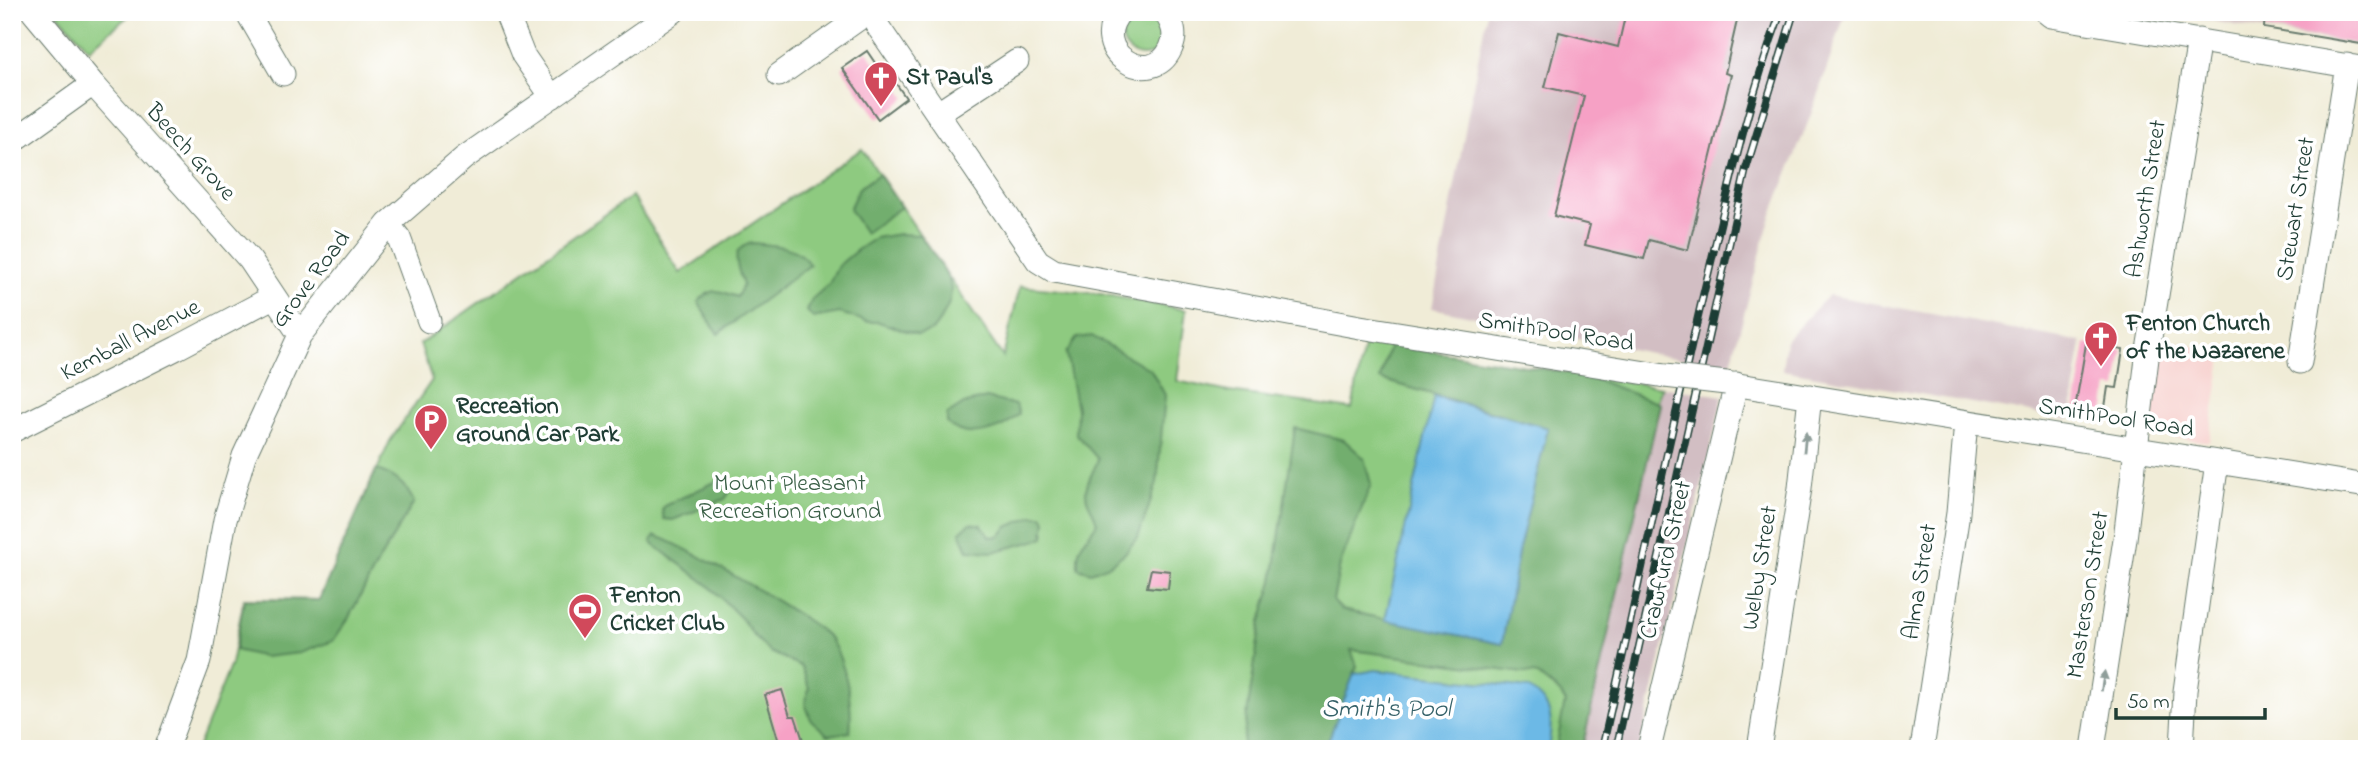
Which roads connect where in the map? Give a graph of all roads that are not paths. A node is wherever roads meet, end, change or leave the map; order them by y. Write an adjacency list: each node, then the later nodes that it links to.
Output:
1 (33, 12): 14 (street, Beech Grove)
2 (247, 12): 12 (street)
3 (506, 12): 15 (street)
4 (673, 12): 15 (street, Grove Road)
5 (868, 12): 13 (street); 16 (street, SmithPool Road)
6 (1120, 12): 8 (street)
7 (2046, 12): 9 (street)
8 (1168, 13)
9 (2199, 40): 11 (street); 27 (street, Ashworth Street)
10 (1017, 61): 16 (street)
11 (2357, 67): 22 (street, Stewart Street)
12 (283, 74)
13 (779, 75)
14 (93, 84): 17 (street); 19 (street, Beech Grove)
15 (552, 97): 18 (street, Grove Road)
16 (938, 113): 23 (street, SmithPool Road, bridge)
17 (12, 142)
18 (388, 224): 20 (street); 21 (street, Grove Road)
19 (272, 297): 21 (street, Beech Grove); 26 (street, Kemball Avenue)
20 (429, 321)
21 (300, 335): 30 (street, Grove Road)
22 (2300, 362)
23 (1731, 384): 24 (street, SmithPool Road); 31 (street, Crawfurd Street)
24 (1810, 396): 25 (street, SmithPool Road); 32 (street, Welby Street, one-way to 24)
25 (1966, 422): 27 (street, SmithPool Road); 33 (street, Alma Street)
26 (12, 431)
27 (2136, 449): 28 (street, SmithPool Road); 34 (street, Masterson Street, one-way to 27)
28 (2217, 462): 29 (street, SmithPool Road); 35 (street)
29 (2367, 486)
30 (166, 749)
31 (1649, 749)
32 (1759, 749)
33 (1922, 749)
34 (2093, 749)
35 (2182, 749)

